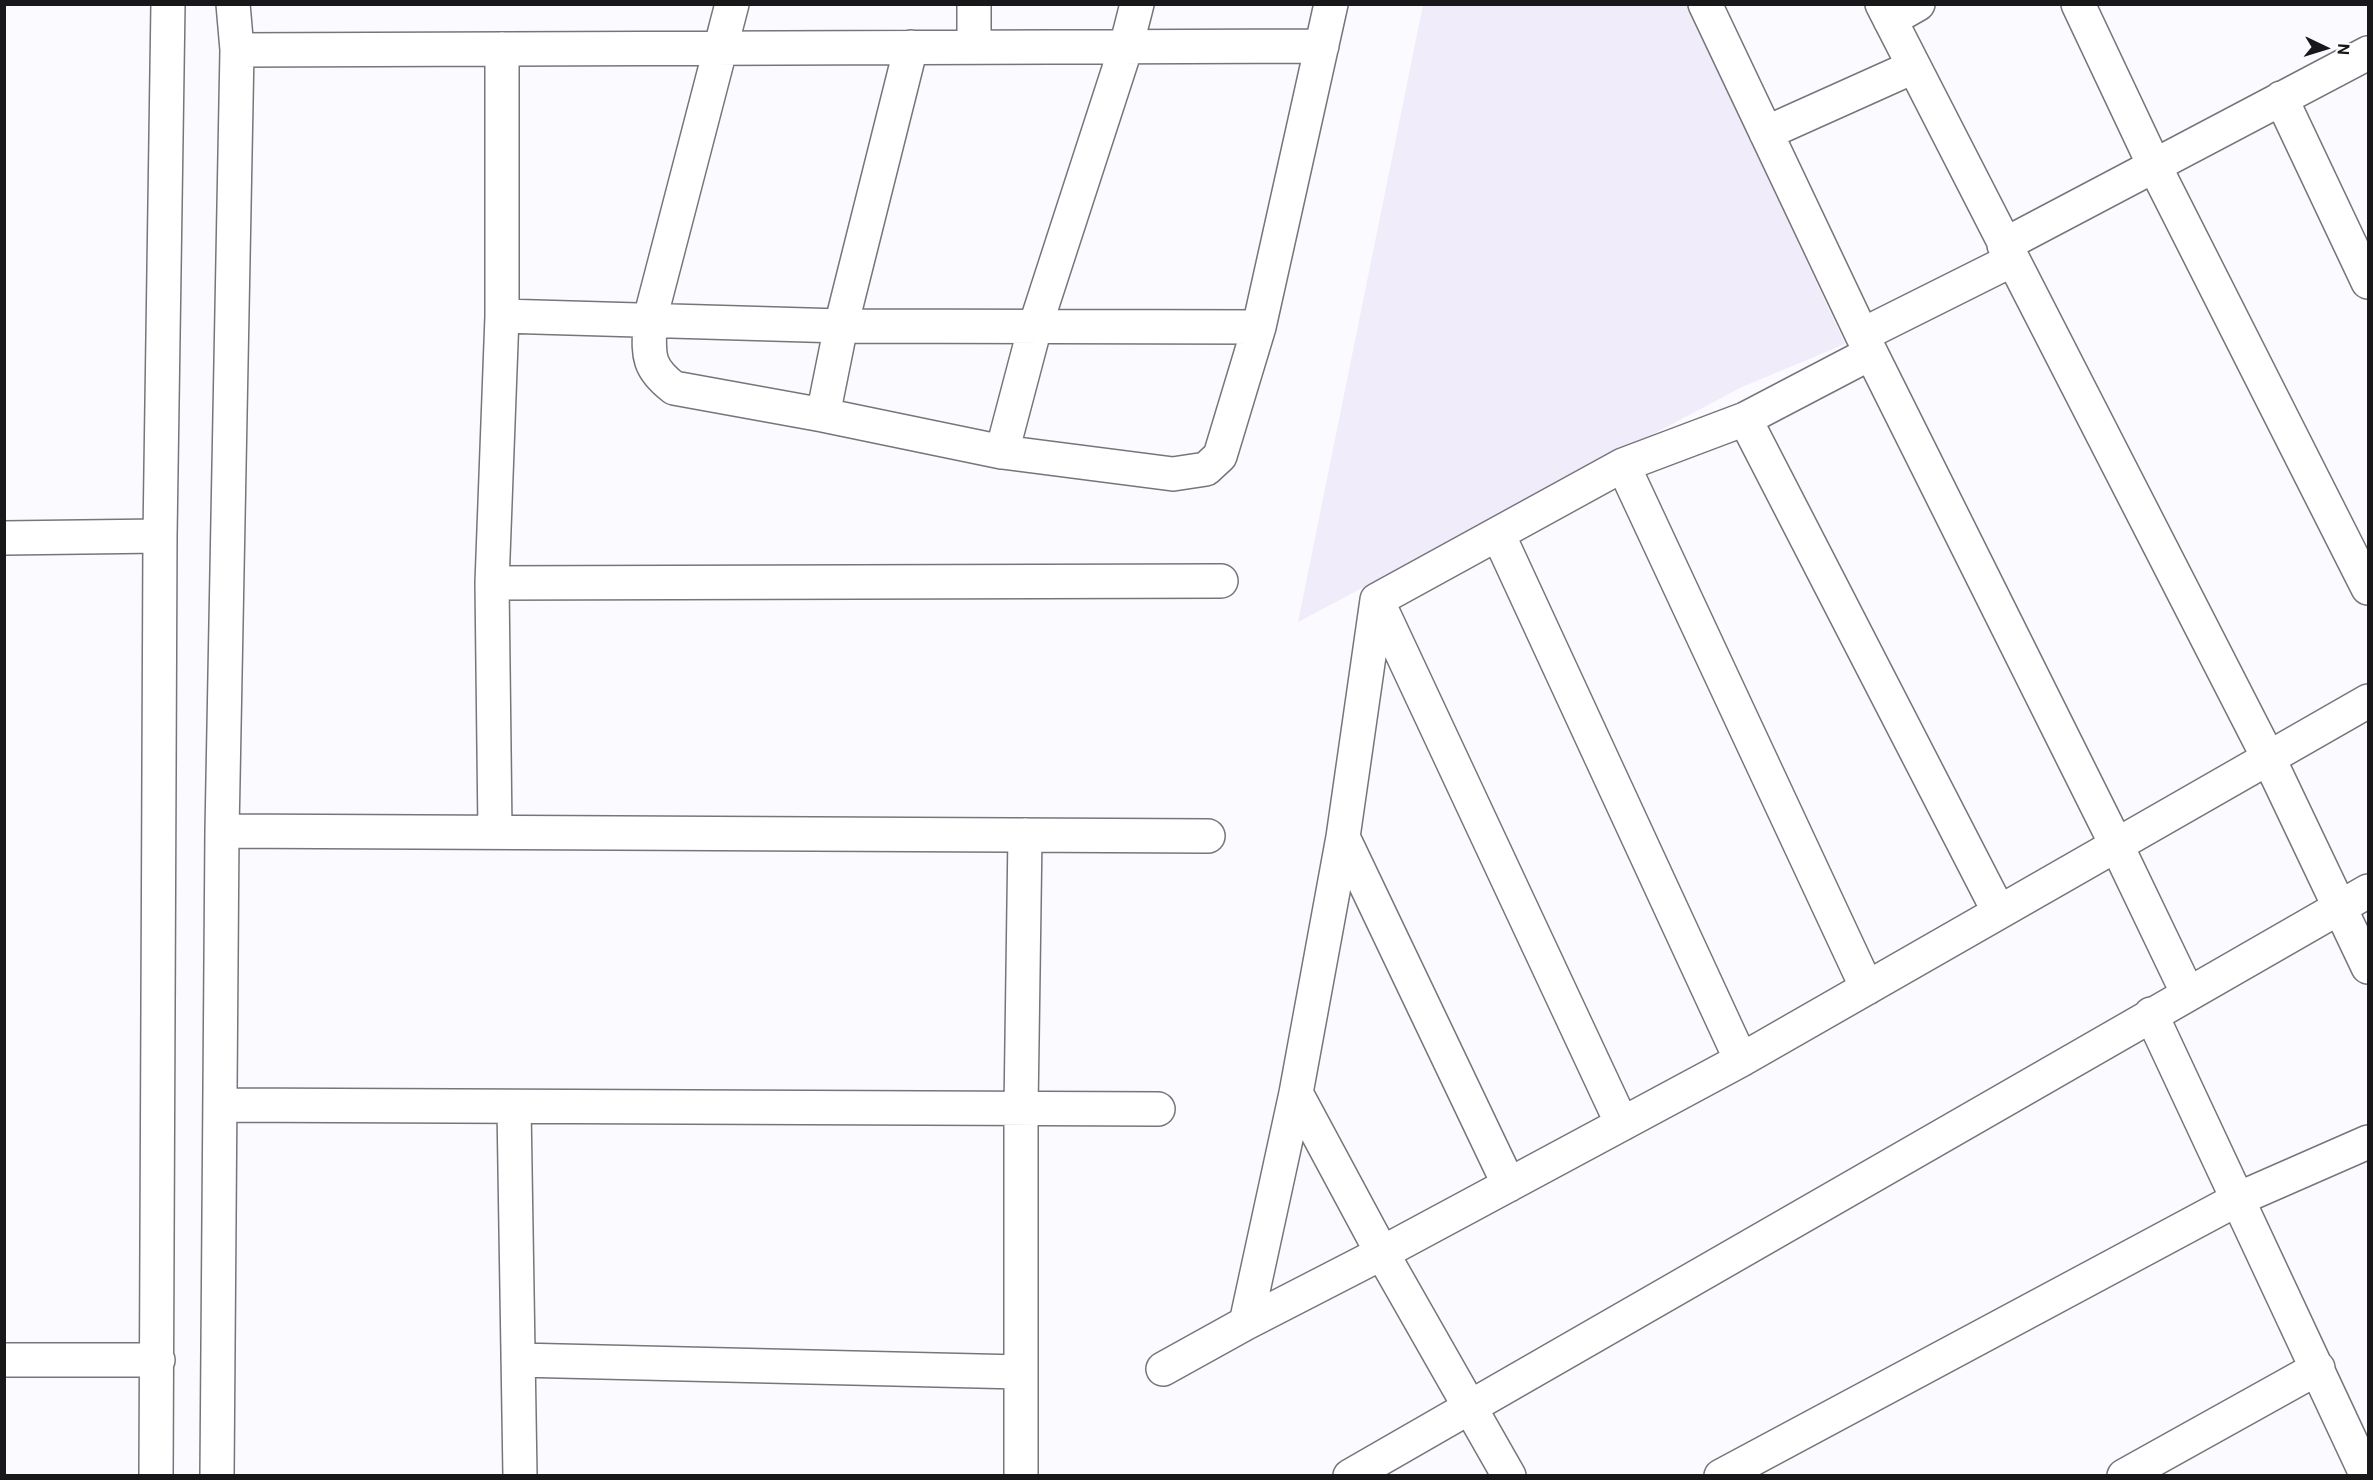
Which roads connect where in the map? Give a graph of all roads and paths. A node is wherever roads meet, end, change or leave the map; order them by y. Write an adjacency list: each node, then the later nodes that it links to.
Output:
1 (168, 4): 36 (street)
2 (233, 4): 17 (street)
3 (732, 4): 15 (street)
4 (974, 4): 13 (street)
5 (1137, 4): 14 (street)
6 (1331, 4): 11 (street)
7 (1705, 4): 21 (street)
8 (1918, 4): 10 (street)
9 (2078, 4): 22 (street)
10 (1886, 12): 19 (street)
11 (1322, 46): 14 (street); 29 (street)
12 (911, 47): 13 (street); 15 (street); 27 (street)
13 (974, 47): 14 (street)
14 (1126, 47): 28 (street)
15 (720, 48): 16 (street); 26 (street)
16 (502, 49): 17 (street); 25 (street)
17 (237, 50): 44 (street)
18 (2368, 53): 20 (street)
19 (1912, 67): 21 (street); 23 (street)
20 (2281, 98): 22 (street); 24 (street)
21 (1767, 133): 30 (street)
22 (2154, 165): 23 (street); 40 (street)
23 (2008, 253): 30 (street); 43 (street)
24 (2368, 282)
25 (501, 316): 26 (street); 39 (street)
26 (650, 319): 27 (street); 31 (street)
27 (841, 326): 28 (street); 31 (street)
28 (1035, 327): 29 (street); 33 (street)
29 (1259, 327): 33 (street)
30 (1866, 344): 32 (street); 49 (street)
31 (823, 415): 33 (street)
32 (1745, 419): 34 (street); 52 (street)
33 (1002, 452)
34 (1623, 465): 35 (street); 54 (street)
35 (1498, 534): 41 (street); 57 (street)
36 (160, 536): 37 (street); 70 (street)
37 (4, 538)
38 (1221, 581): 39 (street)
39 (492, 583): 45 (street)
40 (2368, 588)
41 (1377, 600): 48 (street); 63 (street)
42 (2368, 702): 43 (street)
43 (2269, 759): 49 (street); 51 (street)
44 (222, 831): 45 (street); 59 (street)
45 (495, 832): 46 (street)
46 (1025, 835): 47 (street); 61 (street)
47 (1208, 836)
48 (1343, 837): 58 (street); 65 (street)
49 (2116, 844): 52 (street); 55 (street)
50 (2368, 891): 51 (street)
51 (2340, 907): 53 (street); 55 (street)
52 (1999, 912): 54 (street)
53 (2368, 967)
54 (1867, 988): 57 (street)
55 (2188, 994): 56 (street)
56 (2151, 1014): 66 (street); 75 (street)
57 (1741, 1060): 63 (street)
58 (1296, 1093): 67 (street); 68 (street)
59 (220, 1105): 60 (street); 77 (street)
60 (514, 1107): 61 (street); 71 (street)
61 (1021, 1108): 62 (street); 74 (street)
62 (1158, 1110)
63 (1622, 1124): 65 (street)
64 (2368, 1142): 66 (street)
65 (1509, 1185): 67 (street)
66 (2238, 1199): 72 (street); 82 (street)
67 (1382, 1253): 68 (street); 75 (street)
68 (1246, 1323): 73 (street)
69 (4, 1360): 70 (street)
70 (158, 1360): 76 (street)
71 (518, 1360): 74 (street); 78 (street)
72 (2318, 1368): 83 (street); 84 (street)
73 (1163, 1369)
74 (1020, 1372): 79 (street)
75 (1470, 1407): 80 (street); 81 (street)
76 (156, 1476)
77 (217, 1476)
78 (520, 1476)
79 (1021, 1476)
80 (1350, 1476)
81 (1509, 1476)
82 (1721, 1476)
83 (2124, 1476)
84 (2367, 1476)

